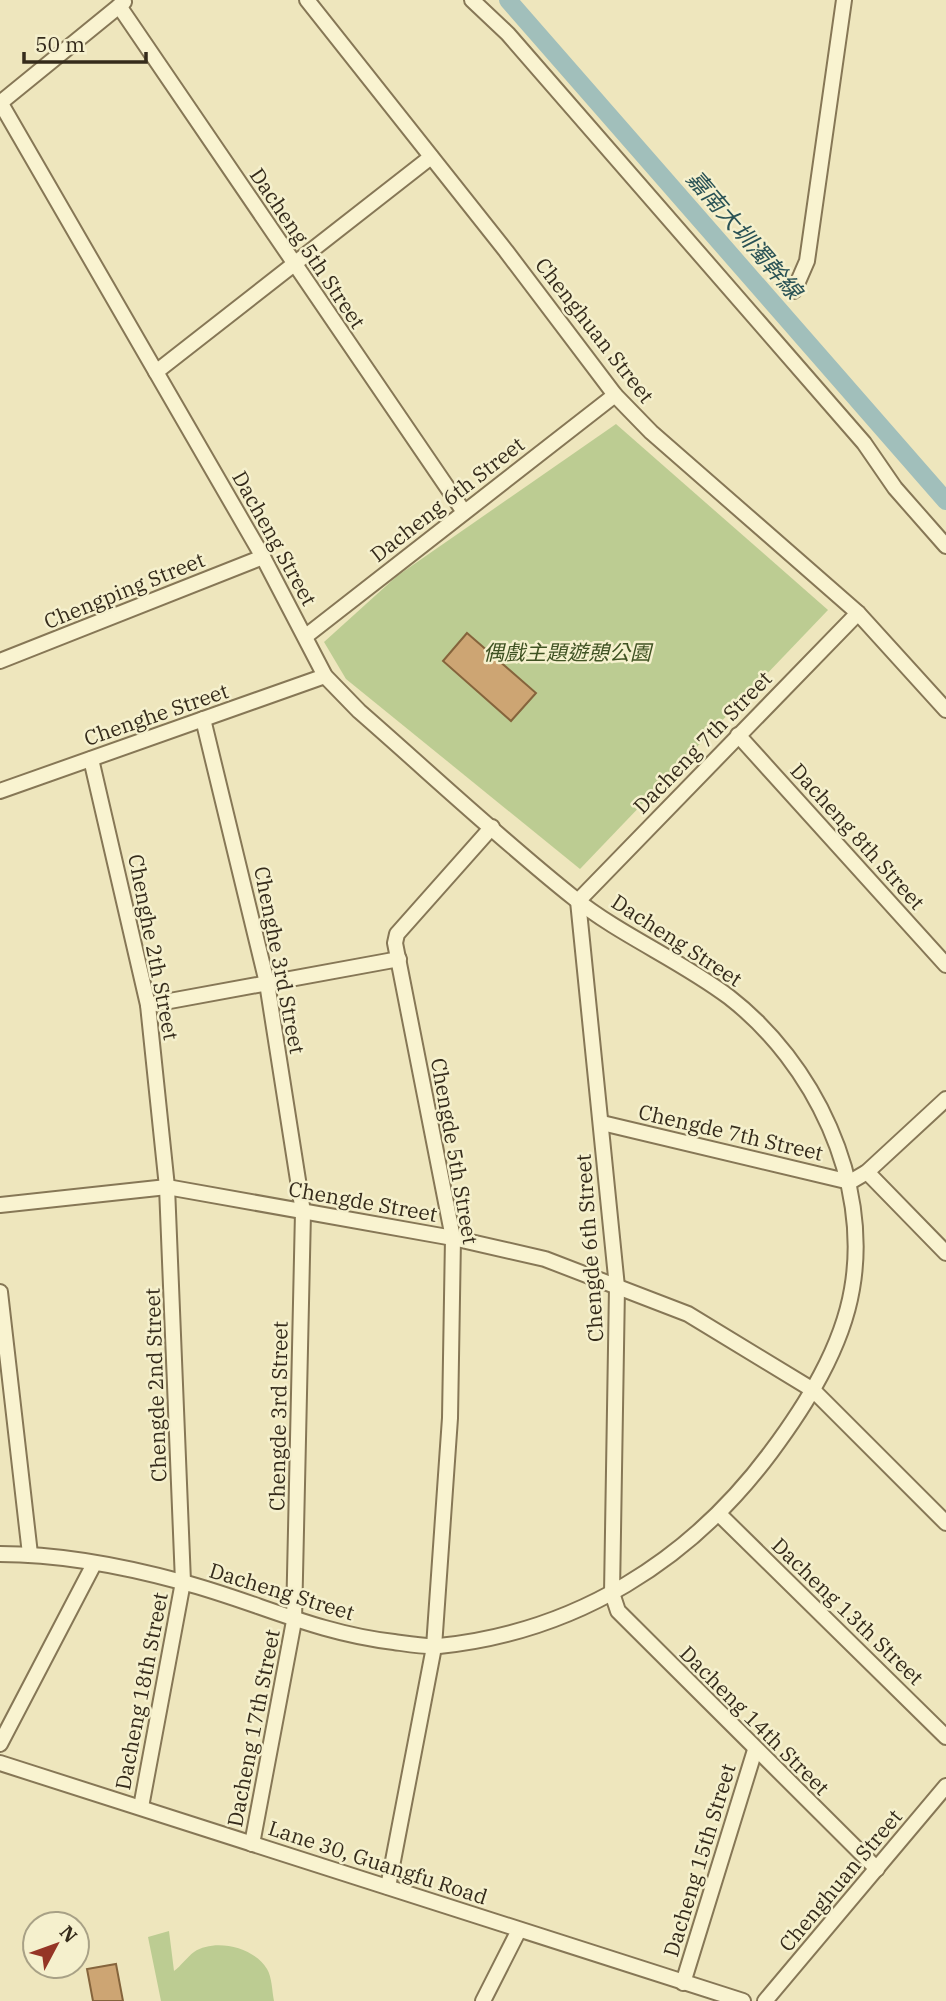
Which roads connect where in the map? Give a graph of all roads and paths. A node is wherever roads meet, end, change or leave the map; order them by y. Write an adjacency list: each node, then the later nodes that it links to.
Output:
1 (307, 0): 6 (street, Chenghuan Street)
2 (472, 0): 12 (street)
3 (844, 0): 8 (street)
4 (123, 3): 5 (street); 7 (street, Dacheng 5th Street)
5 (0, 102): 9 (street, Dacheng Street)
6 (431, 157): 7 (street); 10 (street, Chenghuan Street)
7 (293, 264): 9 (street); 11 (street, Dacheng 5th Street)
8 (793, 291)
9 (156, 372): 13 (street, Dacheng Street)
10 (615, 395): 11 (street, Dacheng 6th Street); 14 (street, Chenghuan Street)
11 (464, 512): 15 (street, Dacheng 6th Street)
12 (946, 546)
13 (263, 557): 15 (street, Dacheng Street); 16 (street, Chengping Street)
14 (858, 613): 18 (street, Chenghuan Street); 20 (street, Dacheng 7th Street)
15 (306, 636): 17 (street, Dacheng Street)
16 (0, 661)
17 (325, 676): 19 (street, Chenghe Street); 23 (street, Dacheng Street)
18 (946, 710)
19 (203, 719): 21 (street, Chenghe Street); 27 (street, Chenghe 3rd Street)
20 (738, 735): 24 (street, Dacheng 7th Street); 26 (street, Dacheng 8th Street)
21 (91, 759): 22 (street, Chenghe Street); 28 (street, Chenghe 2th Street)
22 (0, 791)
23 (492, 827): 24 (street, Dacheng Street); 25 (street, Chengde 5th Street)
24 (578, 901): 30 (street, Chengde 6th Street); 32 (street, Dacheng Street)
25 (399, 959): 27 (street); 36 (street, Chengde 5th Street)
26 (946, 965)
27 (267, 983): 28 (street); 35 (street, Chenghe 3rd Street)
28 (148, 1005): 33 (street, Chenghe 2th Street)
29 (946, 1099): 31 (street)
30 (602, 1123): 32 (street, Chengde 7th Street); 38 (street, Chengde 6th Street)
31 (867, 1172): 32 (street); 37 (street)
32 (850, 1182): 40 (street, Dacheng Street)
33 (167, 1187): 34 (street, Chengde Street); 35 (street, Chengde Street); 46 (street, Chengde 2nd Street)
34 (0, 1205)
35 (303, 1212): 36 (street, Chengde Street); 48 (street, Chengde 3rd Street)
36 (453, 1238): 38 (street, Chengde Street); 49 (street, Chengde 5th Street)
37 (946, 1253)
38 (617, 1287): 40 (street, Chengde Street); 47 (street, Chengde 6th Street)
39 (0, 1292): 44 (street)
40 (813, 1390): 41 (street, Dacheng Street); 42 (street, Chengde Street)
41 (720, 1515): 47 (street, Dacheng Street); 50 (street, Dacheng 13th Street)
42 (946, 1523)
43 (0, 1554): 44 (street, Dacheng Street)
44 (30, 1554): 45 (street, Dacheng Street)
45 (94, 1564): 46 (street, Dacheng Street); 51 (street)
46 (183, 1582): 48 (street, Dacheng Street); 55 (street, Dacheng 18th Street)
47 (612, 1593): 49 (street, Dacheng Street); 52 (street, Dacheng 14th Street)
48 (294, 1621): 49 (street, Dacheng Street); 56 (street, Dacheng 17th Street)
49 (434, 1647): 58 (street, Chengde 5th Street)
50 (946, 1737)
51 (0, 1744)
52 (755, 1750): 57 (street, Dacheng 14th Street); 60 (street, Dacheng 15th Street)
53 (0, 1763): 55 (street, Lane 30, Guangfu Road)
54 (946, 1786): 57 (street, Chenghuan Street)
55 (141, 1807): 56 (street, Lane 30, Guangfu Road)
56 (252, 1843): 58 (street, Lane 30, Guangfu Road)
57 (877, 1869): 63 (street, Chenghuan Street)
58 (388, 1887): 59 (street, Lane 30, Guangfu Road)
59 (519, 1930): 60 (street, Lane 30, Guangfu Road); 61 (street)
60 (683, 1983): 62 (street, Lane 30, Guangfu Road)
61 (483, 2001)
62 (743, 2001)
63 (765, 2001)

